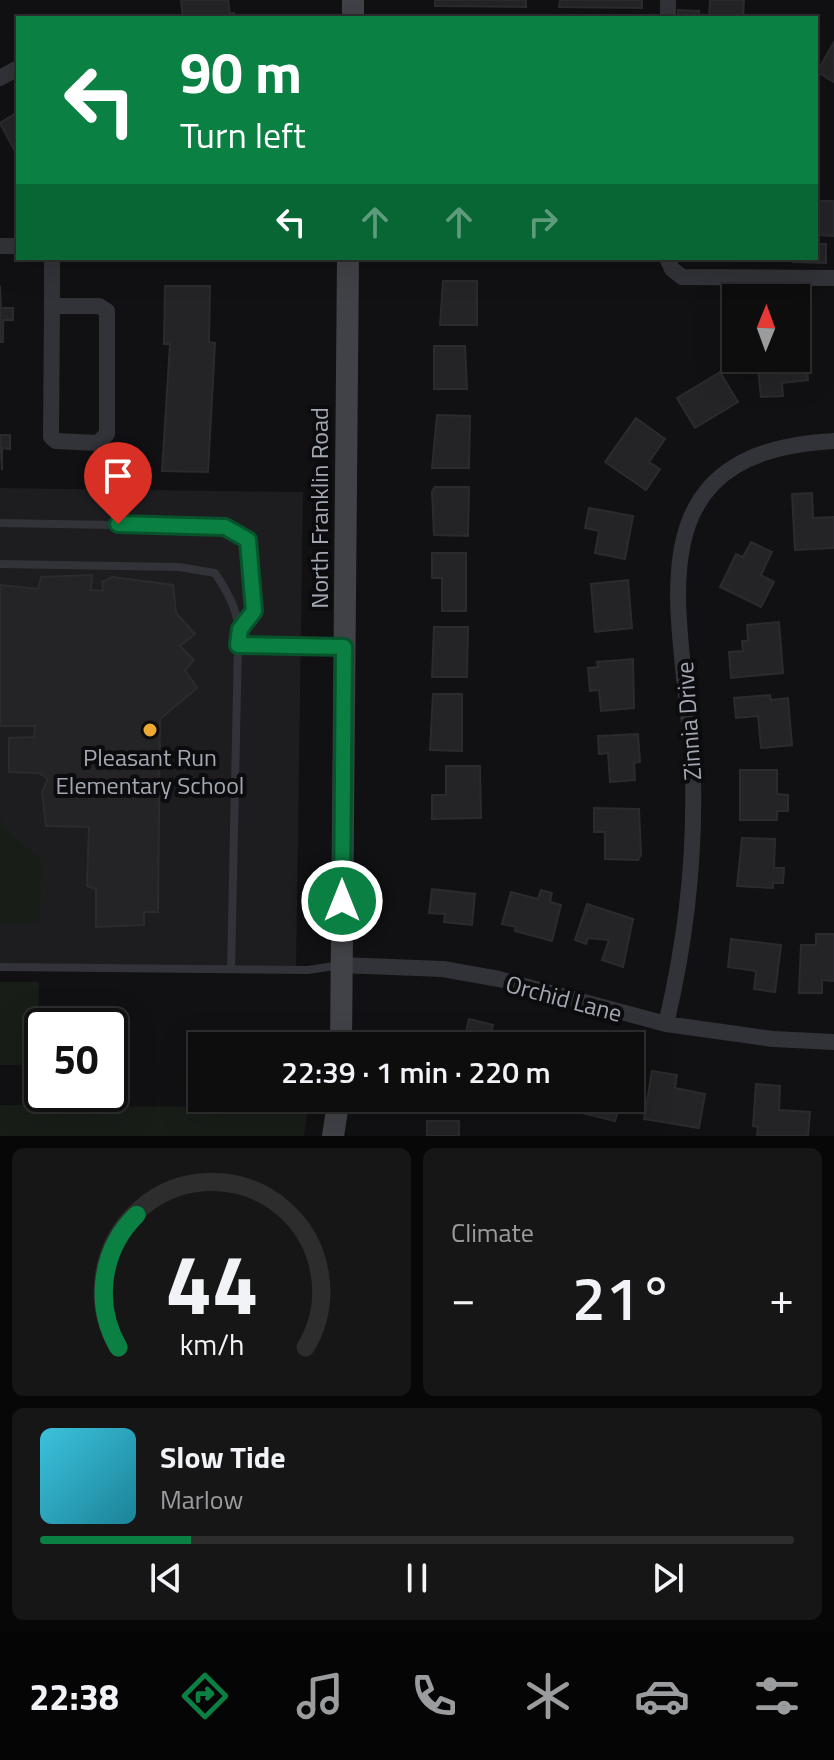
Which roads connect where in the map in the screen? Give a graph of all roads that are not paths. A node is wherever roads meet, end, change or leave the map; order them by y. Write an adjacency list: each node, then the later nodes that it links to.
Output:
1 (52, 260): 5 (street)
2 (348, 260): 11 (main road, North Franklin Road)
3 (668, 260): 4 (street)
4 (834, 278)
5 (52, 306): 5 (street)
6 (834, 441): 15 (street, Zinnia Drive)
7 (0, 523): 9 (lane)
8 (0, 564): 9 (lane)
9 (240, 629): 10 (lane)
10 (238, 645): 11 (lane); 14 (lane)
11 (344, 647): 12 (main road, North Franklin Road)
12 (341, 965): 14 (lane); 15 (street, Orchid Lane); 16 (main road, North Franklin Road)
13 (0, 967): 14 (lane)
14 (231, 969)
15 (666, 1024): 17 (street, Orchid Lane)
16 (341, 1032)
17 (834, 1042)
18 (337, 1112): 19 (main road)
19 (333, 1136)

